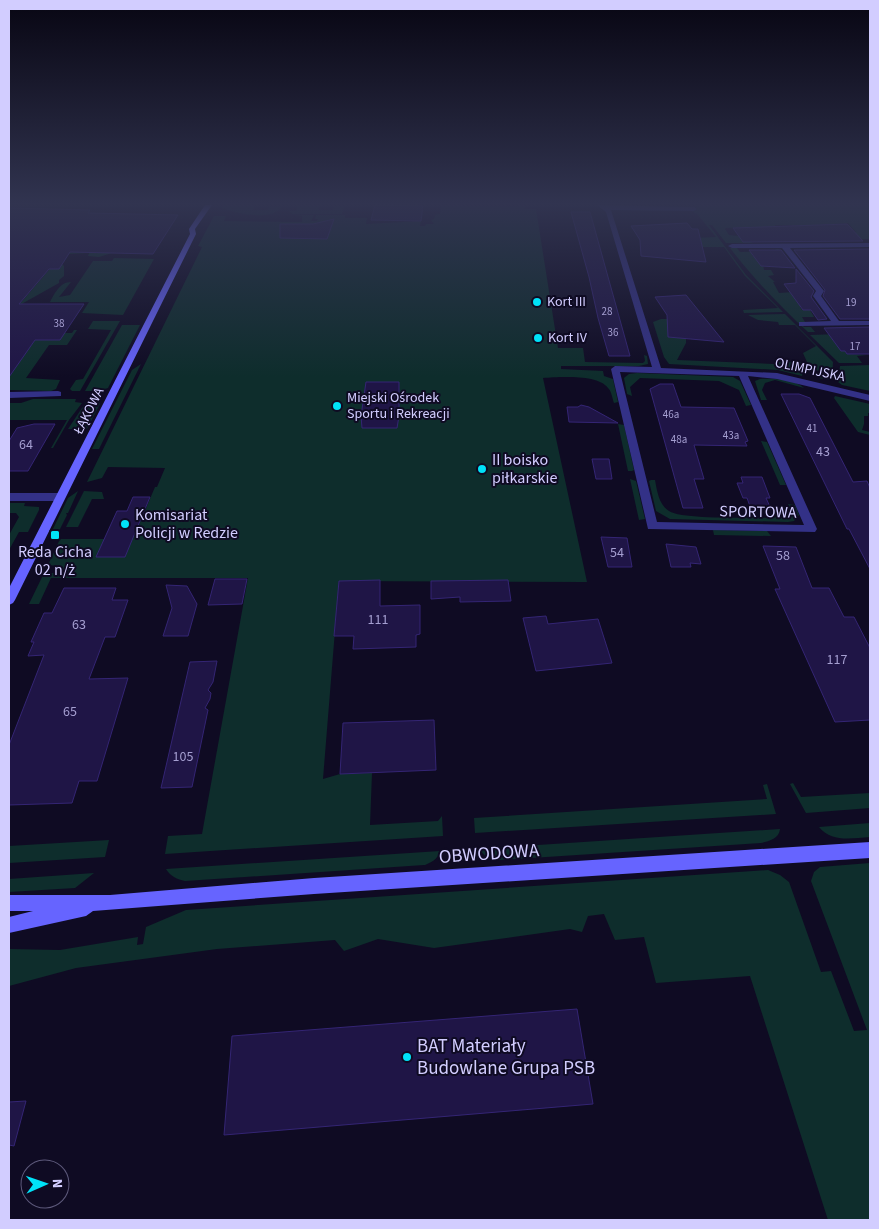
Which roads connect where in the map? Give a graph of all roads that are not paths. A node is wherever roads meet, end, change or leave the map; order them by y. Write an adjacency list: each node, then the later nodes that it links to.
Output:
1 (179, 262): 13 (street, ŁĄKOWA)
2 (625, 262): 7 (street)
3 (798, 262): 6 (street)
4 (870, 323): 6 (street)
5 (802, 324): 6 (street)
6 (837, 324)
7 (658, 371): 8 (street, SPORTOWA); 8 (street, SPORTOWA)
8 (743, 374): 11 (street, OLIMPIJSKA)
9 (58, 394): 10 (street)
10 (9, 395)
11 (870, 398)
12 (9, 497): 13 (street)
13 (60, 497): 14 (street, ŁĄKOWA)
14 (9, 600)
15 (870, 850): 17 (street, OBWODOWA)
16 (9, 903): 17 (street, OBWODOWA)
17 (110, 903): 18 (street, OBWODOWA)
18 (9, 925)

